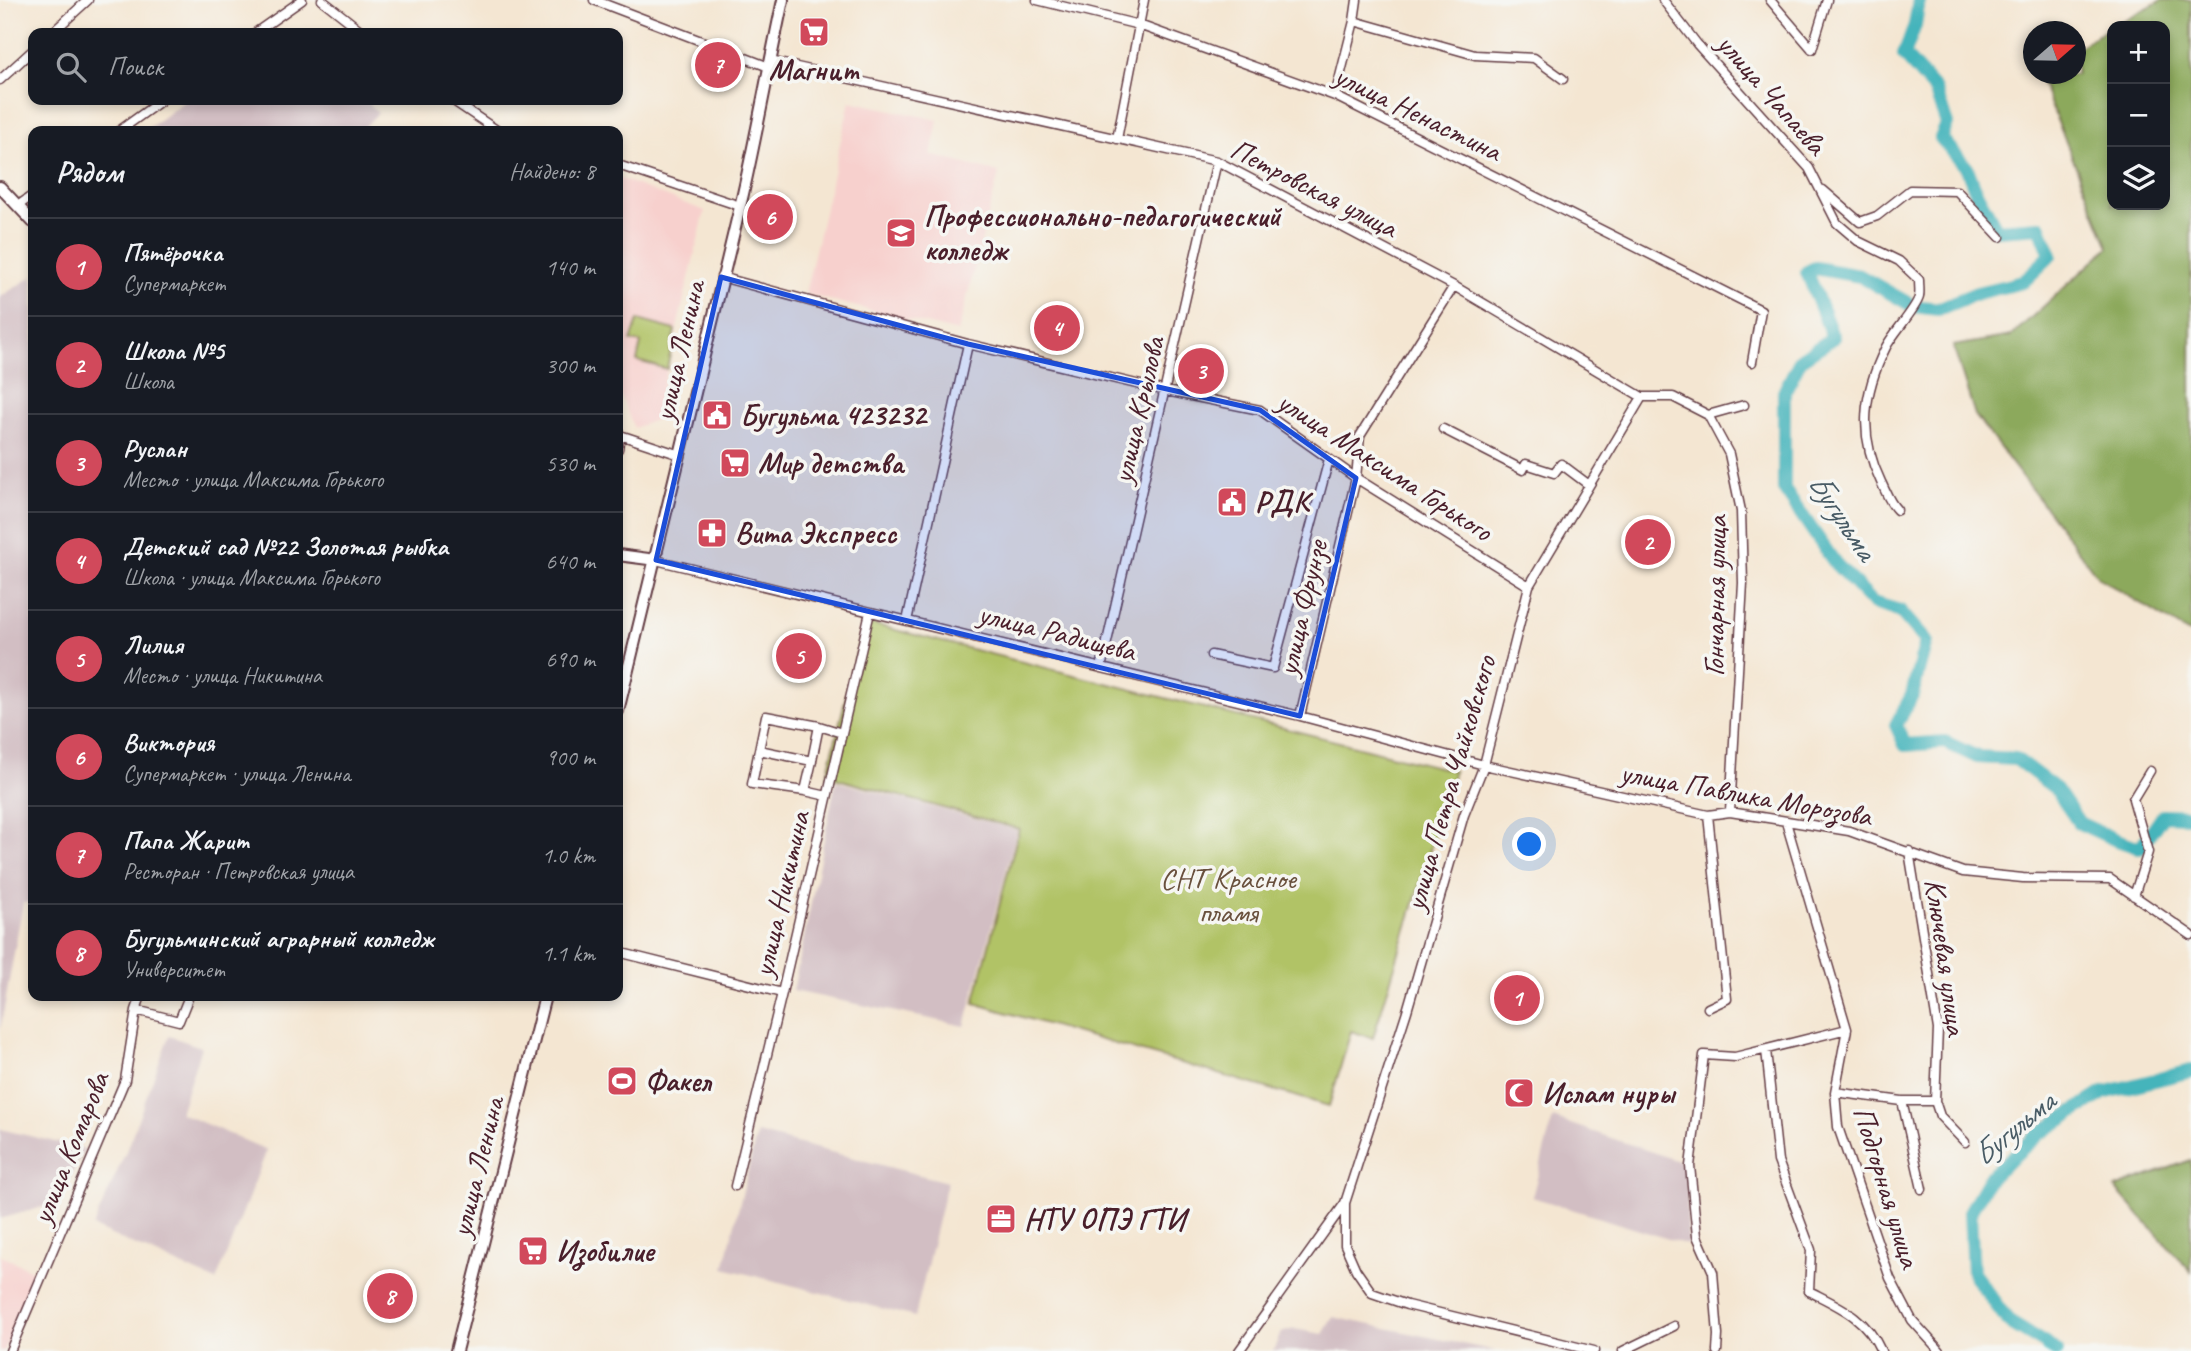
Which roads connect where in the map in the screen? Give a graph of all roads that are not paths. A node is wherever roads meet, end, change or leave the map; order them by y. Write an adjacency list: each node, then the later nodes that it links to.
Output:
1 (88, 0): 14 (street)
2 (302, 0): 15 (street)
3 (321, 0): 16 (street)
4 (594, 0): 18 (street, Петровская улица)
5 (783, 0): 18 (main road, улица Ленина)
6 (1037, 0): 13 (street, улица Ненастина)
7 (1144, 0): 13 (street)
8 (1357, 0): 12 (street)
9 (1663, 0): 29 (street, улица Чапаева)
10 (1770, 0): 11 (street)
11 (1827, 0)
12 (1354, 21): 19 (street); 21 (street)
13 (1139, 25): 21 (street, улица Ненастина); 26 (street)
14 (57, 28)
15 (262, 28)
16 (357, 28)
17 (28, 55): 20 (street)
18 (769, 64): 26 (street, Петровская улица); 33 (main road, улица Ленина)
19 (1563, 79)
20 (0, 80)
21 (1335, 96): 39 (street, улица Ненастина)
22 (155, 105): 24 (street)
23 (460, 105): 25 (street)
24 (126, 126)
25 (492, 126)
26 (1117, 139): 27 (street, Петровская улица)
27 (1217, 161): 37 (street, Петровская улица); 40 (street, улица Крылова)
28 (623, 166): 33 (street)
29 (1818, 186): 35 (street); 50 (street, улица Чапаева)
30 (0, 187): 32 (main road)
31 (28, 199): 32 (street)
32 (19, 205): 34 (main road)
33 (740, 206): 36 (main road, улица Ленина)
34 (28, 216)
35 (2000, 237)
36 (721, 277): 38 (street, улица Максима Горького); 46 (main road, улица Ленина)
37 (1454, 286): 41 (street, Петровская улица); 48 (street, улица Фрунзе)
38 (968, 344): 40 (street, улица Максима Горького); 55 (street)
39 (1752, 362)
40 (1166, 391): 47 (street, улица Максима Горького); 57 (street, улица Крылова)
41 (1642, 397): 43 (street); 49 (street, улица Петра Чайковского)
42 (1744, 405): 43 (street)
43 (1708, 415): 68 (street, Гончарная улица)
44 (1443, 429): 49 (street)
45 (623, 434): 46 (street)
46 (680, 455): 52 (main road, улица Ленина)
47 (1329, 459): 48 (street, улица Максима Горького); 56 (street)
48 (1356, 478): 53 (street, улица Максима Горького); 59 (street, улица Фрунзе)
49 (1589, 485): 53 (street, улица Петра Чайковского)
50 (1897, 510)
51 (623, 556): 52 (main road, улица Радищева)
52 (656, 560): 54 (street, улица Радищева); 58 (main road, улица Ленина)
53 (1529, 586): 64 (street, улица Петра Чайковского)
54 (870, 612): 55 (street, улица Радищева); 61 (street, улица Никитина)
55 (907, 621): 57 (street, улица Радищева)
56 (1211, 655)
57 (1101, 668): 59 (street, улица Радищева)
58 (623, 691)
59 (1300, 716): 64 (street, улица Радищева)
60 (819, 726): 61 (street); 62 (street); 63 (street)
61 (842, 733): 67 (street, улица Никитина)
62 (759, 750): 63 (street); 66 (street)
63 (812, 761): 66 (street)
64 (1484, 765): 69 (street, улица Павлика Морозова); 89 (street, улица Петра Чайковского)
65 (2150, 771): 72 (street)
66 (805, 791): 67 (street)
67 (827, 796): 75 (street, улица Никитина)
68 (1730, 812): 69 (street, улица Павлика Морозова); 70 (street, улица Павлика Морозова)
69 (1708, 815): 79 (street)
70 (1786, 822): 71 (street, улица Павлика Морозова); 81 (street, Подгорная улица)
71 (1909, 851): 72 (street, улица Павлика Морозова); 85 (street, Ключевая улица)
72 (2134, 896): 73 (street, улица Павлика Морозова)
73 (2191, 935)
74 (623, 953): 75 (street)
75 (782, 993): 87 (street, улица Никитина)
76 (139, 1001): 80 (street, улица Комарова)
77 (187, 1001): 80 (street)
78 (544, 1001): 92 (main road, улица Ленина)
79 (1707, 1008)
80 (136, 1010): 91 (street, улица Комарова)
81 (1847, 1029): 82 (street); 83 (street, Подгорная улица)
82 (1766, 1050): 96 (street); 97 (street)
83 (1835, 1092): 84 (street); 98 (street, Подгорная улица)
84 (1902, 1101): 85 (street); 88 (street)
85 (1935, 1101): 86 (street)
86 (1965, 1142)
87 (735, 1186)
88 (1922, 1189)
89 (1345, 1203): 93 (street, улица Петра Чайковского); 94 (street, улица Петра Чайковского)
90 (1674, 1326): 95 (street)
91 (10, 1351)
92 (456, 1351)
93 (1239, 1351)
94 (1594, 1351)
95 (1623, 1351)
96 (1717, 1351)
97 (1881, 1351)
98 (1940, 1351)

